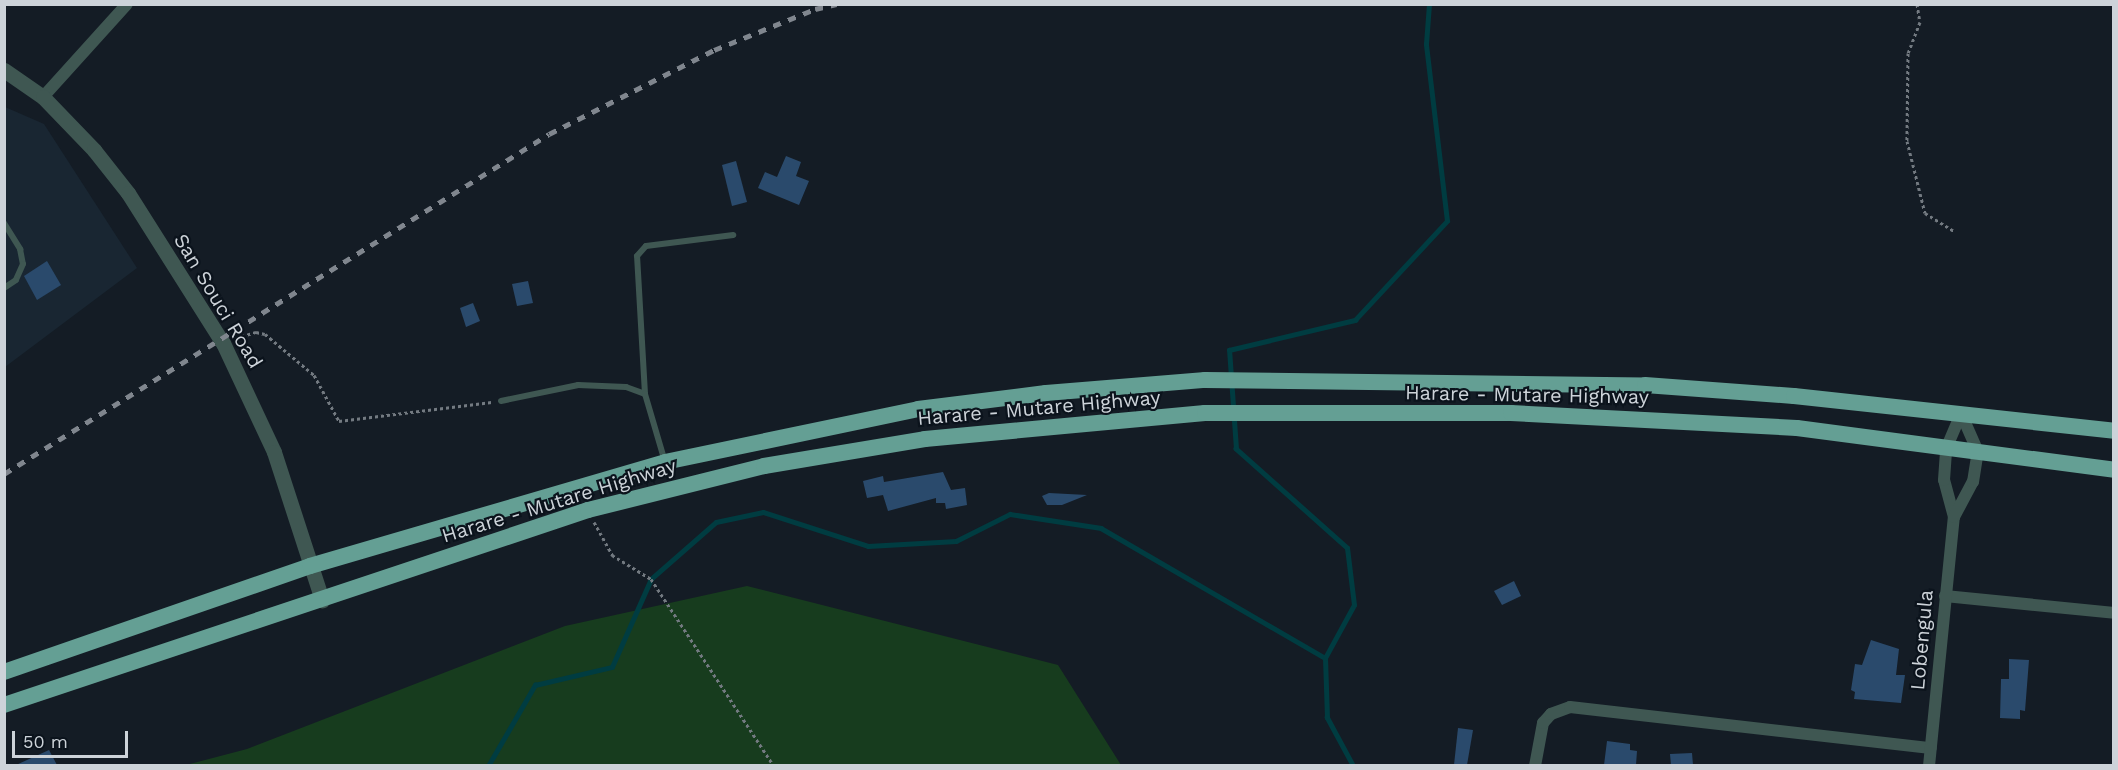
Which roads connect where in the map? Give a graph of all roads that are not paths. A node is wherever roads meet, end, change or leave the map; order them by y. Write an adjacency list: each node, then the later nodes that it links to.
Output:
1 (127, 4): 3 (street)
2 (4, 70): 3 (street, San Souci Road)
3 (43, 97): 16 (street, San Souci Road)
4 (4, 223): 6 (lane)
5 (733, 235): 7 (lane)
6 (4, 288)
7 (645, 394): 8 (lane); 13 (lane)
8 (501, 401)
9 (1961, 413): 10 (highway, Harare - Mutare Highway); 11 (street, Lobengula); 12 (street); 13 (highway, Harare - Mutare Highway)
10 (2114, 431)
11 (1946, 448): 12 (highway, Harare - Mutare Highway); 15 (street, Lobengula); 18 (highway, Harare - Mutare Highway)
12 (1978, 452): 14 (highway, Harare - Mutare Highway); 15 (street, Lobengula)
13 (665, 462): 16 (highway, Harare - Mutare Highway)
14 (2114, 470)
15 (1954, 517): 17 (street, Lobengula)
16 (310, 566): 18 (street, San Souci Road); 20 (highway, Harare - Mutare Highway)
17 (1945, 596): 19 (street); 22 (street, Lobengula)
18 (322, 600): 21 (highway, Harare - Mutare Highway)
19 (2114, 612)
20 (4, 672)
21 (4, 705)
22 (1931, 748): 23 (street); 24 (street, Lobengula)
23 (1535, 765)
24 (1929, 765)

